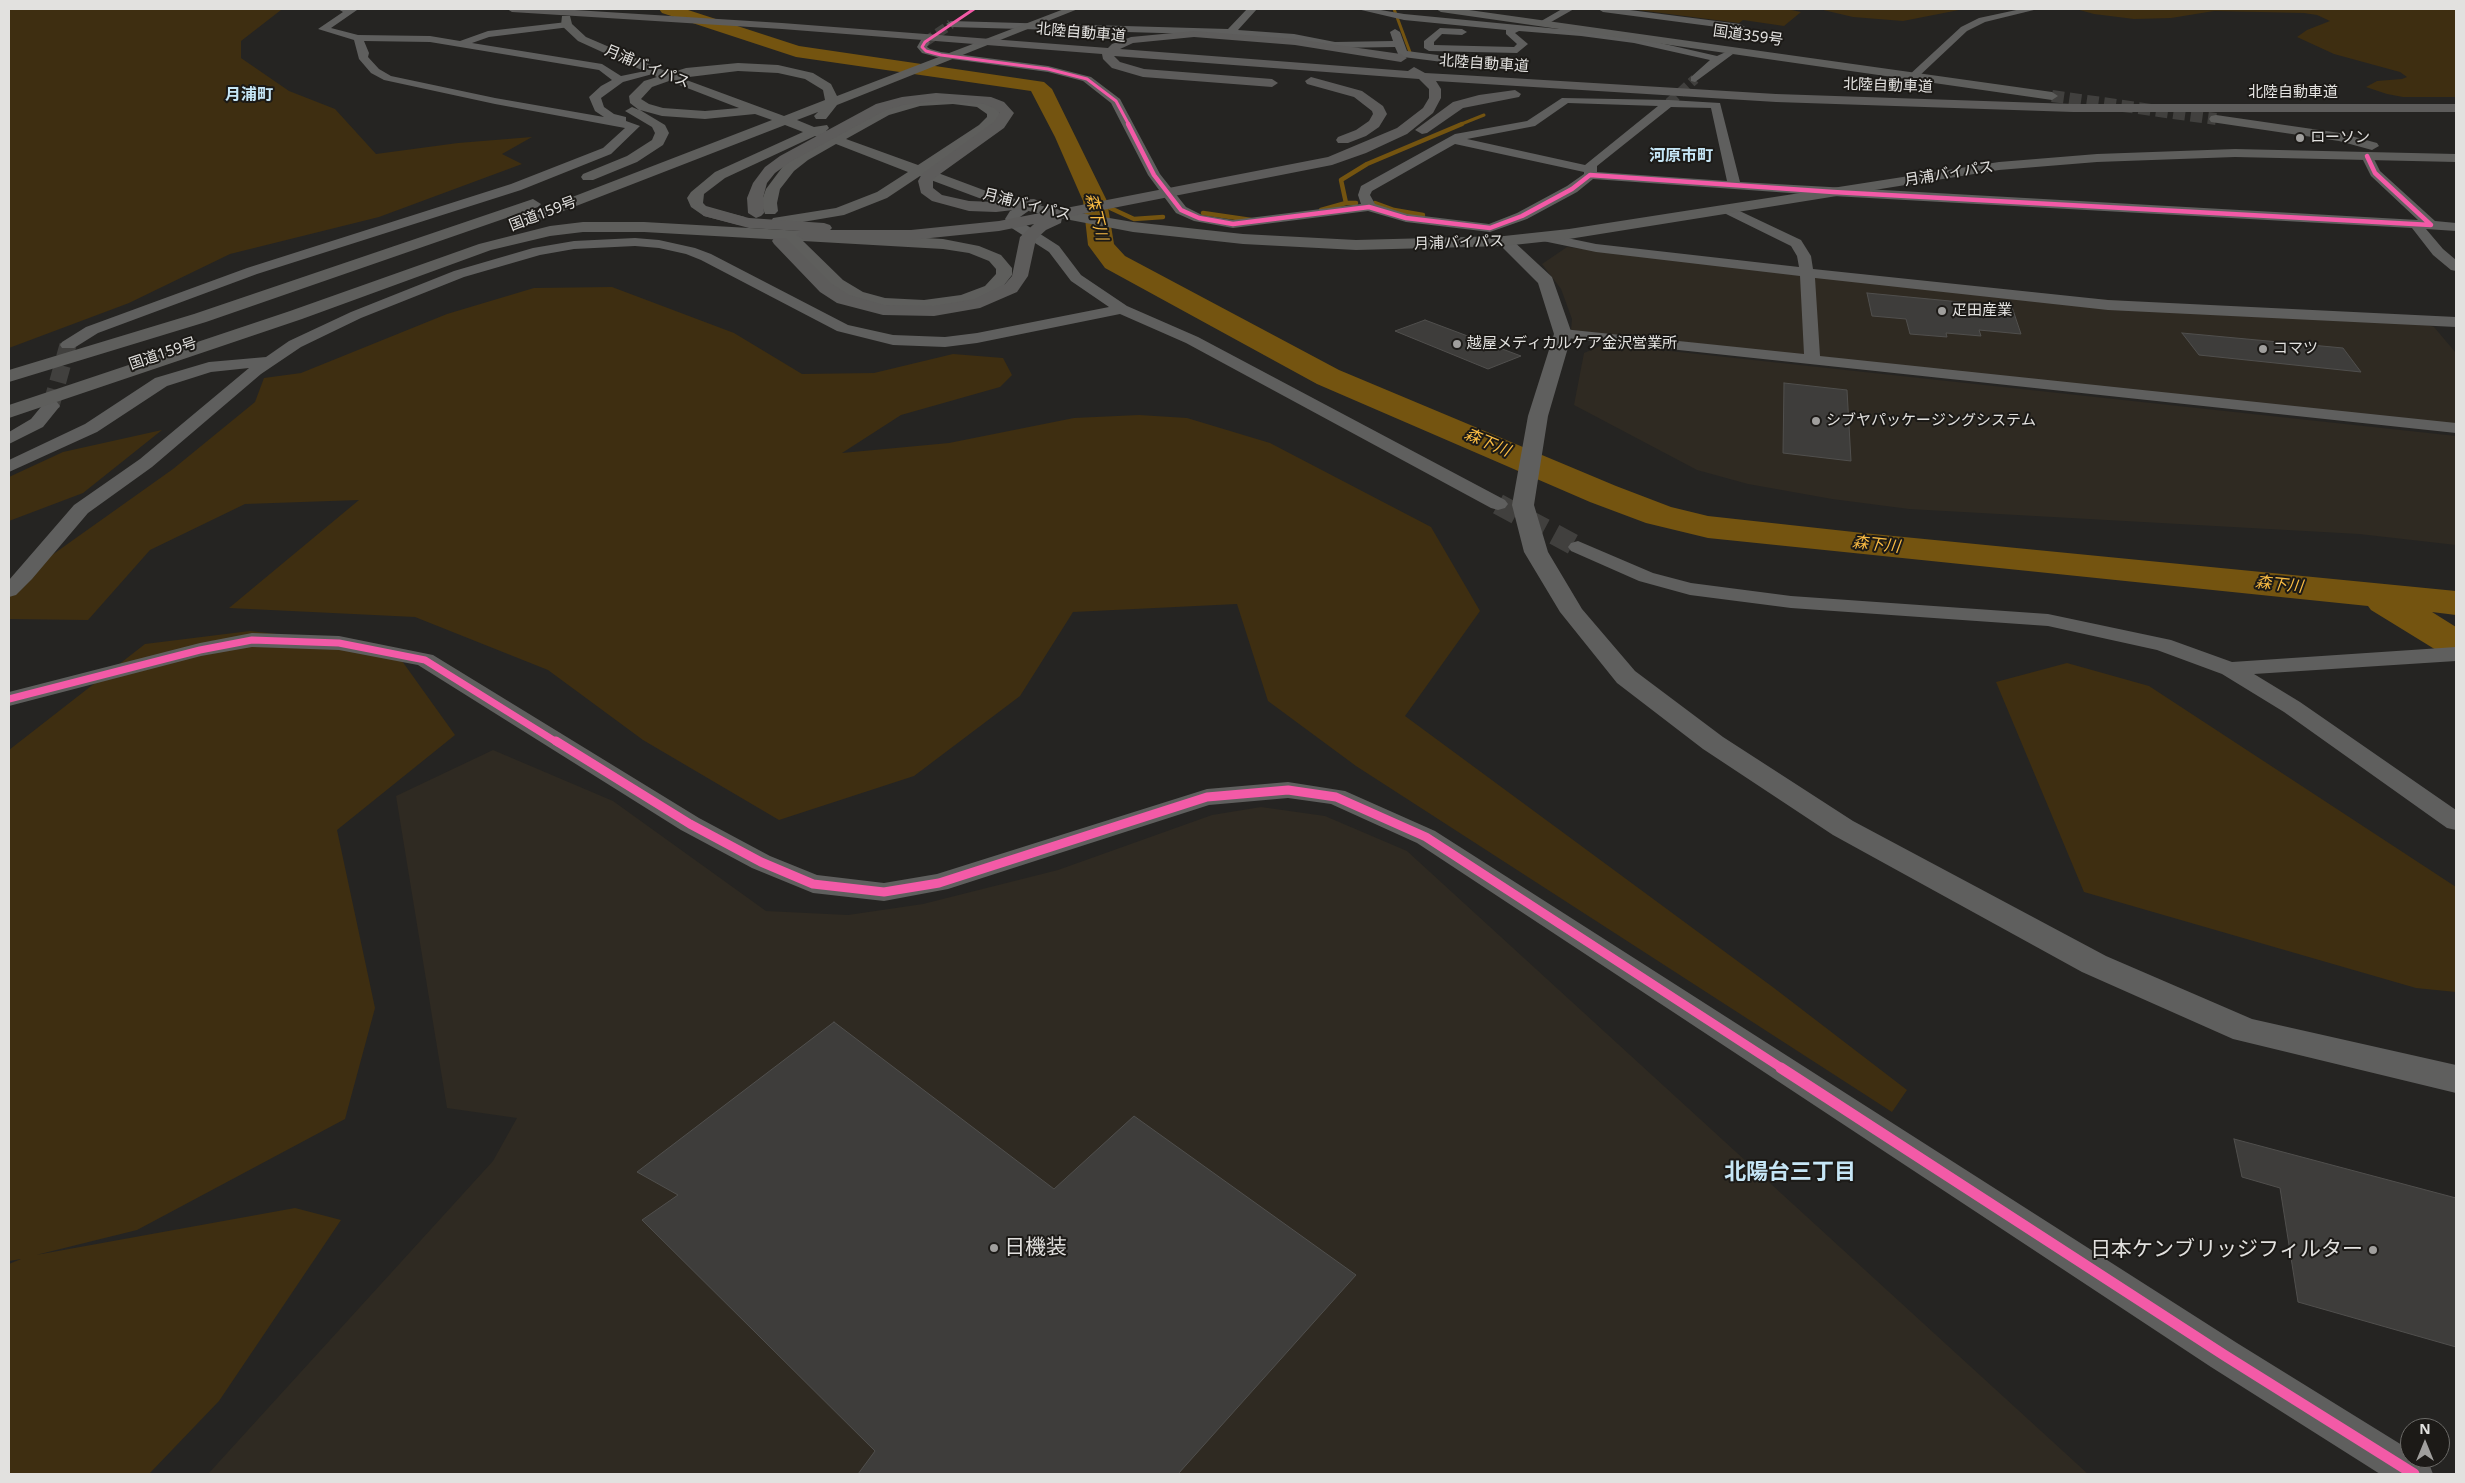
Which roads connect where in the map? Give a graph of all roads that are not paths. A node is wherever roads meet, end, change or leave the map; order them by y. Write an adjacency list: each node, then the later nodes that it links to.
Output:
1 (342, 9): 26 (street)
2 (512, 9): 12 (highway, 北陸自動車道)
3 (587, 9): 12 (highway, 北陸自動車道)
4 (974, 9): 20 (street)
5 (1071, 9): 22 (highway, 国道159号); 51 (highway); 93 (highway, 国道159号)
6 (1252, 9): 24 (street)
7 (1362, 9): 14 (street)
8 (1441, 9): 17 (highway, 国道359号)
9 (1568, 9): 17 (street)
10 (1603, 9): 18 (street)
11 (2033, 9): 34 (street)
12 (611, 12): 16 (highway, 北陸自動車道)
13 (1099, 15): 20 (street)
14 (1394, 15): 21 (street); 29 (street)
15 (567, 22): 28 (street); 33 (highway, 月浦バイパス)
16 (780, 24): 19 (highway, 北陸自動車道); 41 (highway, 北陸自動車道); 57 (highway)
17 (1541, 24): 23 (highway, 国道359号)
18 (1740, 27)
19 (812, 28): 38 (highway); 44 (highway, 北陸自動車道)
20 (1085, 28): 24 (street)
21 (1513, 30): 21 (street); 25 (street)
22 (1009, 31): 40 (highway); 81 (highway, 国道159号)
23 (1593, 31): 25 (street); 30 (highway, 国道359号)
24 (1231, 32): 29 (street)
25 (1581, 33): 31 (street)
26 (358, 38): 28 (street); 48 (street)
27 (925, 42): 67 (street)
28 (460, 44): 36 (street)
29 (1399, 44): 32 (street)
30 (1734, 51): 31 (street); 34 (highway, 国道359号)
31 (1718, 59): 35 (street)
32 (1506, 67)
33 (655, 72): 36 (street); 49 (highway, 月浦バイパス)
34 (1914, 76): 39 (highway, 国道359号)
35 (1695, 79)
36 (619, 80): 48 (street)
37 (1286, 84): 41 (highway)
38 (1300, 86)
39 (2052, 96)
40 (807, 98)
41 (1896, 98): 42 (highway, 北陸自動車道)
42 (2456, 102)
43 (1669, 103): 50 (street); 58 (street); 60 (street)
44 (1911, 104): 46 (highway, 北陸自動車道); 57 (highway)
45 (779, 106): 51 (highway)
46 (2456, 108)
47 (2216, 119): 53 (highway)
48 (634, 126): 88 (street)
49 (830, 138): 56 (highway); 66 (highway, 月浦バイパス); 70 (highway)
50 (1455, 140): 58 (street); 67 (street)
51 (769, 148): 59 (highway); 61 (highway); 71 (highway)
52 (1310, 151): 64 (highway)
53 (2391, 155): 54 (highway, 月浦バイパス); 55 (highway, 月浦バイパス)
54 (2367, 156): 62 (highway, 月浦バイパス); 72 (street)
55 (2456, 158)
56 (944, 159): 64 (highway); 71 (highway)
57 (1332, 161): 65 (highway)
58 (1590, 172): 60 (street); 75 (street)
59 (573, 183)
60 (1734, 185): 62 (street)
61 (681, 192)
62 (1833, 192): 69 (highway, 月浦バイパス); 72 (street)
63 (548, 193): 81 (highway)
64 (1107, 193): 74 (highway)
65 (1124, 203): 74 (highway); 79 (highway)
66 (1027, 207): 80 (highway, 月浦バイパス); 84 (street)
67 (1369, 207): 75 (street)
68 (680, 208): 76 (highway)
69 (1728, 209): 78 (highway, 月浦バイパス); 83 (street)
70 (763, 212)
71 (709, 213): 74 (highway)
72 (2424, 226): 73 (street); 82 (street)
73 (2456, 227)
74 (947, 228): 77 (highway)
75 (1490, 228): 80 (street)
76 (748, 229): 77 (highway); 79 (highway)
77 (870, 235): 79 (highway)
78 (1543, 237): 80 (highway, 月浦バイパス); 83 (street)
79 (792, 239): 79 (highway); 94 (highway)
80 (1504, 241): 86 (street)
81 (386, 256): 91 (highway, 国道159号)
82 (2456, 267)
83 (1807, 274): 85 (street); 89 (street)
84 (1122, 309): 90 (street); 98 (street)
85 (2451, 322): 87 (street)
86 (1563, 334): 89 (street); 98 (street)
87 (2456, 334)
88 (68, 345)
89 (1812, 360): 95 (street)
90 (270, 361): 97 (street); 100 (street)
91 (9, 376)
92 (51, 406): 96 (street)
93 (9, 407)
94 (9, 412)
95 (2456, 428)
96 (9, 438)
97 (9, 467)
98 (1511, 505): 105 (street)
99 (1578, 547): 102 (street)
100 (9, 591)
101 (2456, 654): 102 (street)
102 (2230, 669): 104 (street)
103 (9, 699): 106 (street)
104 (2456, 822)
105 (2456, 1079)
106 (2414, 1474)

